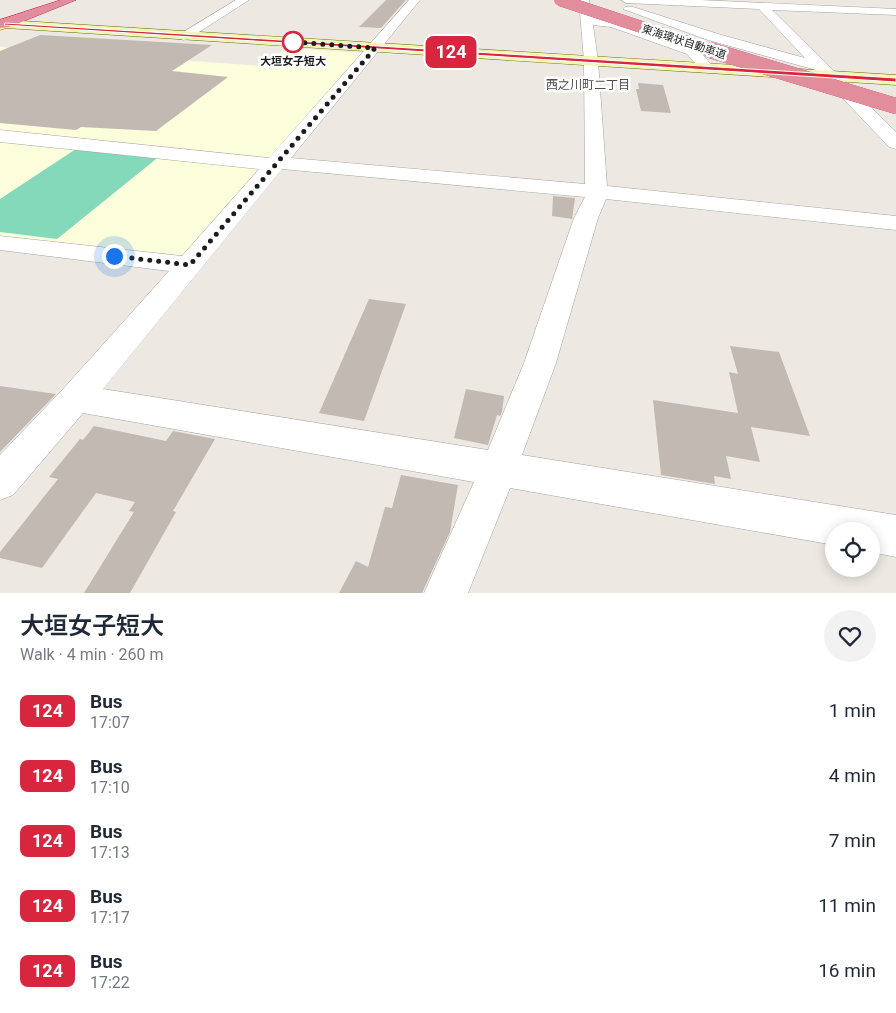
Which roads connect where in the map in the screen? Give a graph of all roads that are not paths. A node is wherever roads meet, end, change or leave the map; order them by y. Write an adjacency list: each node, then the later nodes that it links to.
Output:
1 (72, 0): 11 (highway)
2 (244, 0): 12 (street)
3 (415, 0): 13 (street)
4 (560, 0): 20 (highway, 東海環状自動車道, bridge)
5 (584, 0): 10 (street)
6 (616, 0): 17 (street)
7 (626, 0): 8 (street)
8 (762, 6): 9 (street); 17 (street)
9 (896, 12)
10 (586, 20): 14 (street); 15 (street)
11 (2, 25): 12 (street)
12 (183, 36): 13 (street)
13 (375, 48): 14 (street); 24 (street)
14 (591, 61): 15 (street); 25 (street)
15 (706, 68): 16 (street)
16 (751, 71): 17 (street); 19 (street)
17 (827, 72): 18 (street); 19 (street)
18 (896, 80)
19 (854, 100): 21 (street); 23 (street)
20 (896, 106)
21 (896, 113)
22 (0, 136): 24 (street)
23 (896, 143)
24 (281, 158): 25 (street); 29 (street)
25 (596, 186): 26 (street); 27 (street); 32 (street)
26 (896, 206)
27 (896, 222)
28 (0, 243): 29 (street)
29 (190, 265): 30 (street)
30 (76, 398): 31 (street); 32 (street)
31 (6, 468)
32 (499, 469): 33 (street); 36 (street)
33 (825, 523)
34 (880, 533): 35 (street)
35 (896, 536)
36 (446, 593)

